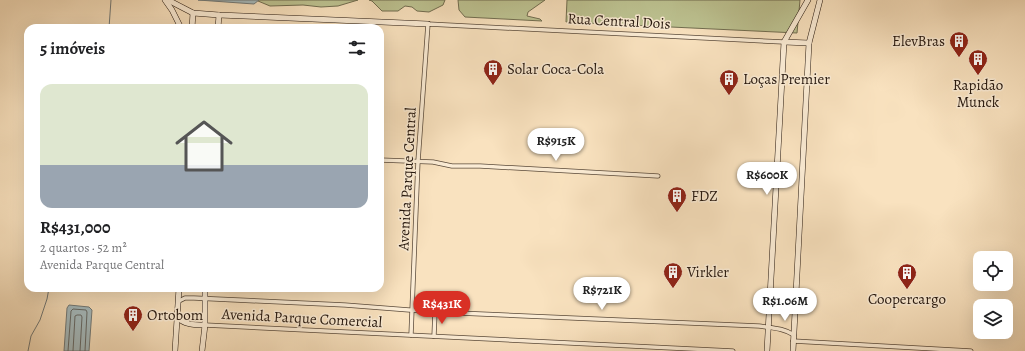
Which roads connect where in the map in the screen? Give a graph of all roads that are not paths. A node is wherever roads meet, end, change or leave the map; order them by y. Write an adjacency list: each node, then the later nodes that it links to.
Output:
1 (165, 0): 7 (street)
2 (168, 0): 5 (street)
3 (808, 0): 11 (street)
4 (820, 0): 12 (street)
5 (193, 13): 6 (street); 8 (street)
6 (219, 15): 9 (street); 10 (street)
7 (179, 24)
8 (192, 24)
9 (218, 24)
10 (428, 24): 11 (street, Rua Central Dois); 14 (street, Avenida Parque Central)
11 (784, 42): 12 (street, Rua Central Dois); 24 (street)
12 (809, 43): 27 (street)
13 (384, 160): 14 (street)
14 (418, 161): 15 (street); 20 (street, Avenida Parque Central)
15 (658, 176)
16 (179, 292): 19 (street)
17 (205, 292): 18 (street)
18 (205, 298): 19 (street, Avenida Parque Comercial); 20 (street, Avenida Parque Comercial); 23 (street)
19 (179, 301): 22 (street)
20 (412, 311): 21 (street, Avenida Parque Comercial); 25 (street, Avenida Parque Central)
21 (435, 312): 24 (street, Avenida Parque Comercial); 26 (street)
22 (177, 316): 23 (street); 29 (street)
23 (205, 325): 25 (street, Avenida Parque Comercial); 30 (street)
24 (768, 327): 27 (street, Avenida Parque Comercial); 32 (street)
25 (411, 335): 26 (street, Avenida Parque Comercial)
26 (434, 336): 31 (street, Avenida Parque Comercial)
27 (794, 338): 28 (street); 33 (street, Avenida Parque Comercial)
28 (791, 350)
29 (175, 351)
30 (202, 351)
31 (733, 351)
32 (767, 351)
33 (971, 351)

